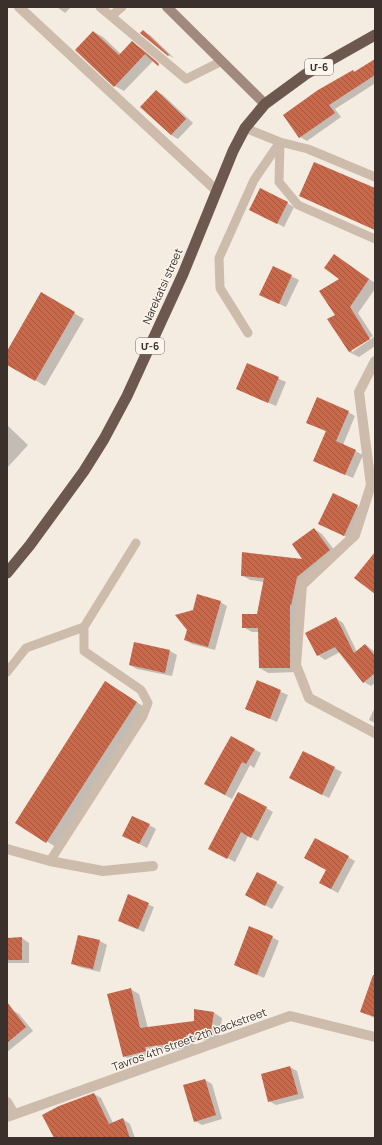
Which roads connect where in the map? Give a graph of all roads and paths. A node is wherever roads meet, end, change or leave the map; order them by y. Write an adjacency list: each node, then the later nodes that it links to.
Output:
1 (19, 7): 12 (street)
2 (100, 7): 5 (lane)
3 (122, 7): 5 (lane)
4 (167, 7): 7 (main road)
5 (111, 16): 7 (lane)
6 (375, 35): 8 (highway, Մ-6)
7 (222, 61): 8 (main road)
8 (265, 104): 9 (highway, Narekatsi street / Մ-6)
9 (246, 128): 10 (lane); 12 (highway, Narekatsi street / Մ-6)
10 (280, 142): 11 (lane); 13 (lane); 14 (lane)
11 (375, 177)
12 (217, 191): 17 (highway, Narekatsi street / Մ-6)
13 (375, 239)
14 (248, 333)
15 (375, 361): 20 (street)
16 (136, 542): 18 (lane)
17 (7, 573)
18 (84, 628): 19 (lane); 22 (lane)
19 (7, 672)
20 (375, 733)
21 (7, 850): 22 (street)
22 (50, 861): 23 (street)
23 (153, 866)
24 (375, 1037): 26 (street, Tavros 4th street 2th backstreet)
25 (7, 1102): 26 (street, Tavros 4th street 2th backstreet)
26 (11, 1116)

